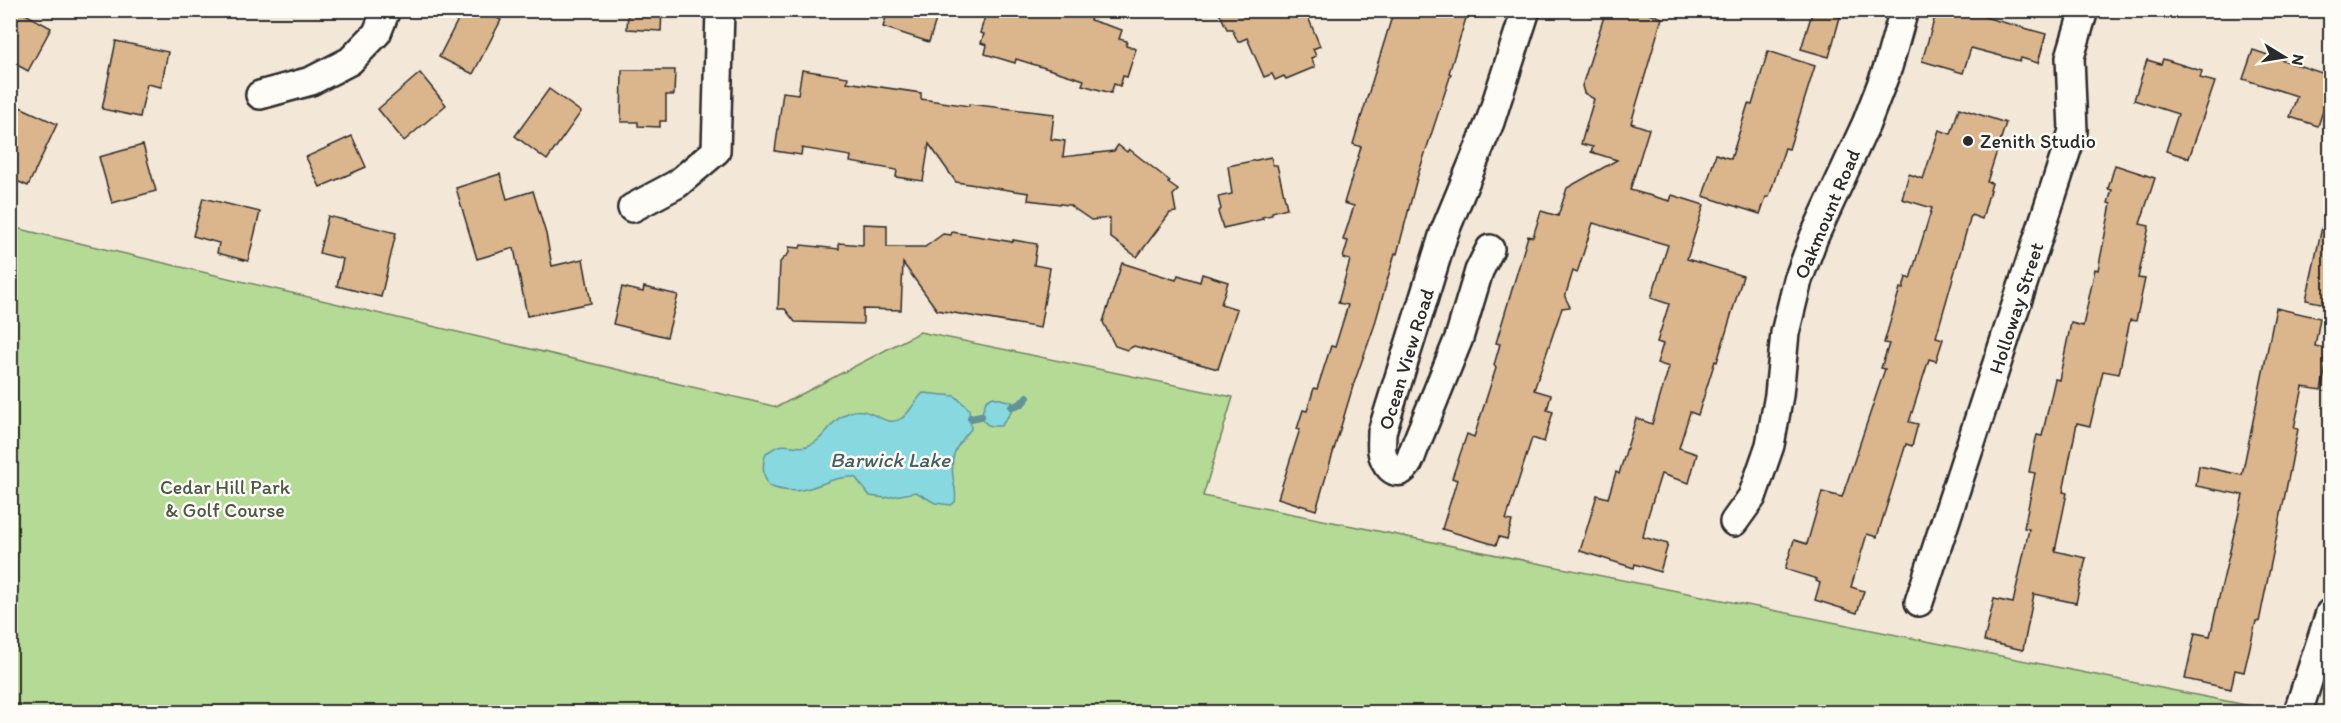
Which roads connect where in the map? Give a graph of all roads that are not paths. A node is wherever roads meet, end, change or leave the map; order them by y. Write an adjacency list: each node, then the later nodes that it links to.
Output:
1 (386, 10): 6 (street)
2 (720, 10): 7 (street)
3 (1526, 10): 8 (street, Ocean View Road)
4 (1904, 10): 9 (street, Oakmount Road)
5 (2084, 10): 10 (street, Holloway Street)
6 (260, 95)
7 (632, 208)
8 (1490, 249)
9 (1734, 522)
10 (1919, 602)
11 (2331, 613): 12 (street)
12 (2298, 712)

